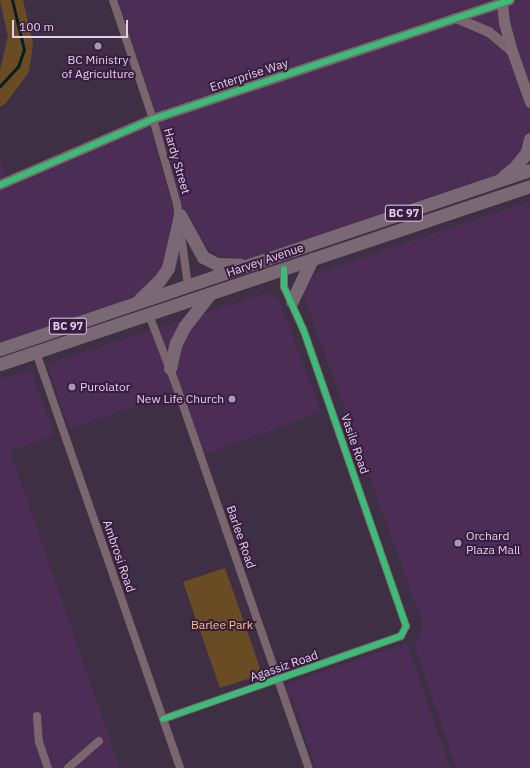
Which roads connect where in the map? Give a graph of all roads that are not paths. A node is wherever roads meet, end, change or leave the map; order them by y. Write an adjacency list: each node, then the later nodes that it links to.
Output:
1 (113, 0): 6 (street, Hardy Street)
2 (506, 1): 3 (street, Enterprise Way); 4 (main road)
3 (456, 18): 4 (street); 6 (street, Enterprise Way)
4 (512, 51): 5 (main road)
5 (530, 102)
6 (153, 119): 10 (street, Enterprise Way); 12 (street, Hardy Street)
7 (530, 139): 9 (highway)
8 (530, 170): 9 (highway, Harvey Avenue / BC 97)
9 (496, 182): 13 (highway, Harvey Avenue / BC 97)
10 (0, 185)
11 (527, 188): 14 (highway, Harvey Avenue / BC 97)
12 (180, 215): 15 (highway); 17 (street, Hardy Street); 20 (highway)
13 (312, 244): 15 (highway, Harvey Avenue / BC 97); 16 (highway)
14 (312, 259): 16 (highway, Harvey Avenue / BC 97); 19 (highway)
15 (248, 265): 17 (highway, Harvey Avenue / BC 97)
16 (284, 270): 18 (highway, Harvey Avenue / BC 97); 19 (street, Vasile Road)
17 (188, 286): 20 (highway, Harvey Avenue / BC 97); 21 (highway)
18 (210, 295): 21 (highway, Harvey Avenue / BC 97); 27 (highway)
19 (292, 301): 28 (street, Vasile Road)
20 (136, 303): 23 (highway, Harvey Avenue / BC 97)
21 (164, 310): 22 (highway, Harvey Avenue / BC 97)
22 (149, 315): 25 (highway, Harvey Avenue / BC 97); 27 (street, Barlee Road)
23 (58, 329): 24 (highway, Harvey Avenue / BC 97); 25 (highway)
24 (0, 349)
25 (36, 352): 26 (highway, Harvey Avenue / BC 97); 31 (street, Ambrosi Road)
26 (0, 364)
27 (170, 368): 29 (street, Barlee Road)
28 (406, 626): 29 (street, Agassiz Road)
29 (277, 680): 31 (street, Agassiz Road); 36 (street, Barlee Road)
30 (38, 716): 33 (street)
31 (163, 719): 35 (street, Ambrosi Road)
32 (99, 741): 34 (street)
33 (48, 768)
34 (68, 768)
35 (180, 768)
36 (309, 768)

